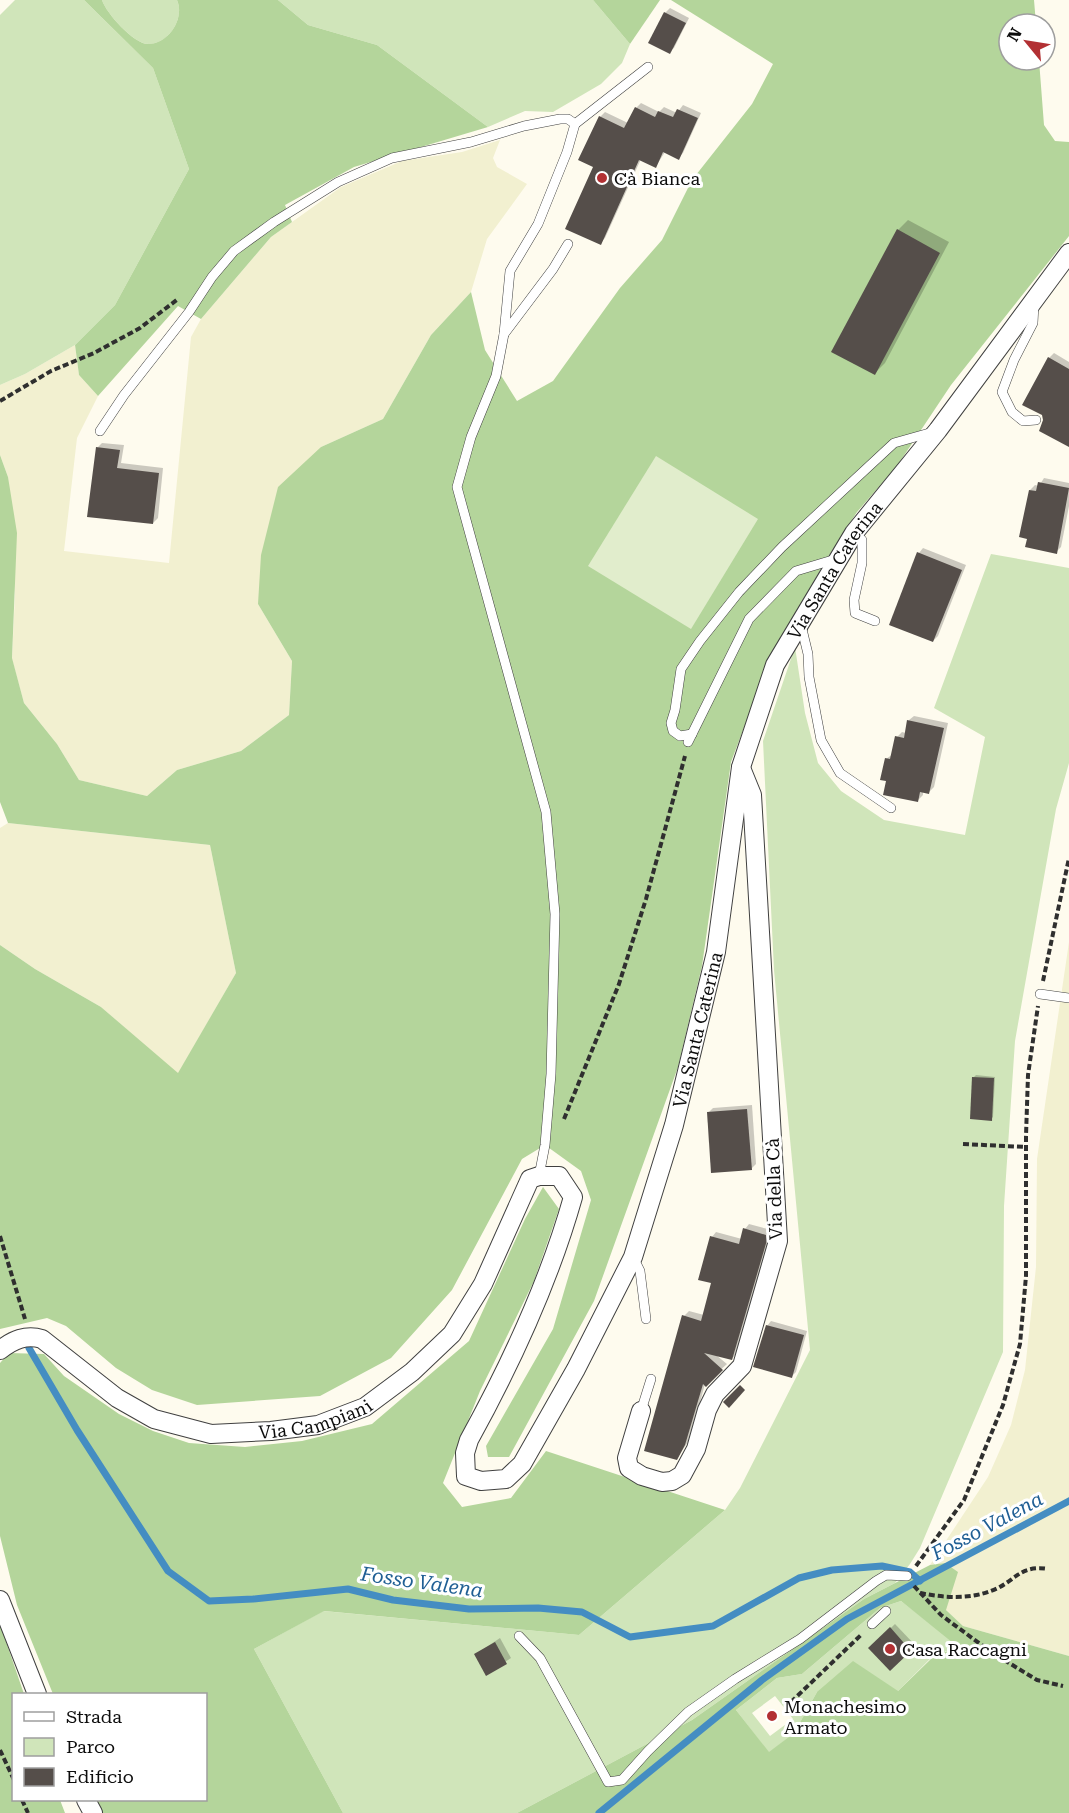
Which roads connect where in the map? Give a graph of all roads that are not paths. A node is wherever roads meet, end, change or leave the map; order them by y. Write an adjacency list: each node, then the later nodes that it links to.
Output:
1 (648, 67): 2 (lane)
2 (574, 124): 6 (lane); 9 (lane)
3 (568, 244): 6 (lane)
4 (1069, 253): 5 (street, Via Santa Caterina)
5 (1034, 302): 7 (lane); 8 (street, Via Santa Caterina)
6 (504, 334): 18 (lane)
7 (1036, 420)
8 (938, 430): 10 (street, Via Santa Caterina); 11 (lane)
9 (100, 431)
10 (854, 533): 11 (street, Via Santa Caterina); 12 (lane)
11 (839, 559): 13 (street, Via Santa Caterina)
12 (875, 621)
13 (800, 622): 14 (street, Via Santa Caterina); 15 (lane)
14 (741, 767): 19 (street, Via Santa Caterina); 23 (street, Via della Cà)
15 (891, 808)
16 (1040, 994): 17 (lane)
17 (1069, 998)
18 (539, 1176): 19 (street, Via Santa Caterina); 21 (street, Via Campiani)
19 (633, 1257): 20 (lane)
20 (646, 1319)
21 (0, 1350)
22 (651, 1379): 23 (lane)
23 (641, 1411)
24 (907, 1576): 28 (lane)
25 (0, 1600): 29 (street)
26 (886, 1611): 27 (lane)
27 (872, 1624)
28 (519, 1636)
29 (36, 1693)

